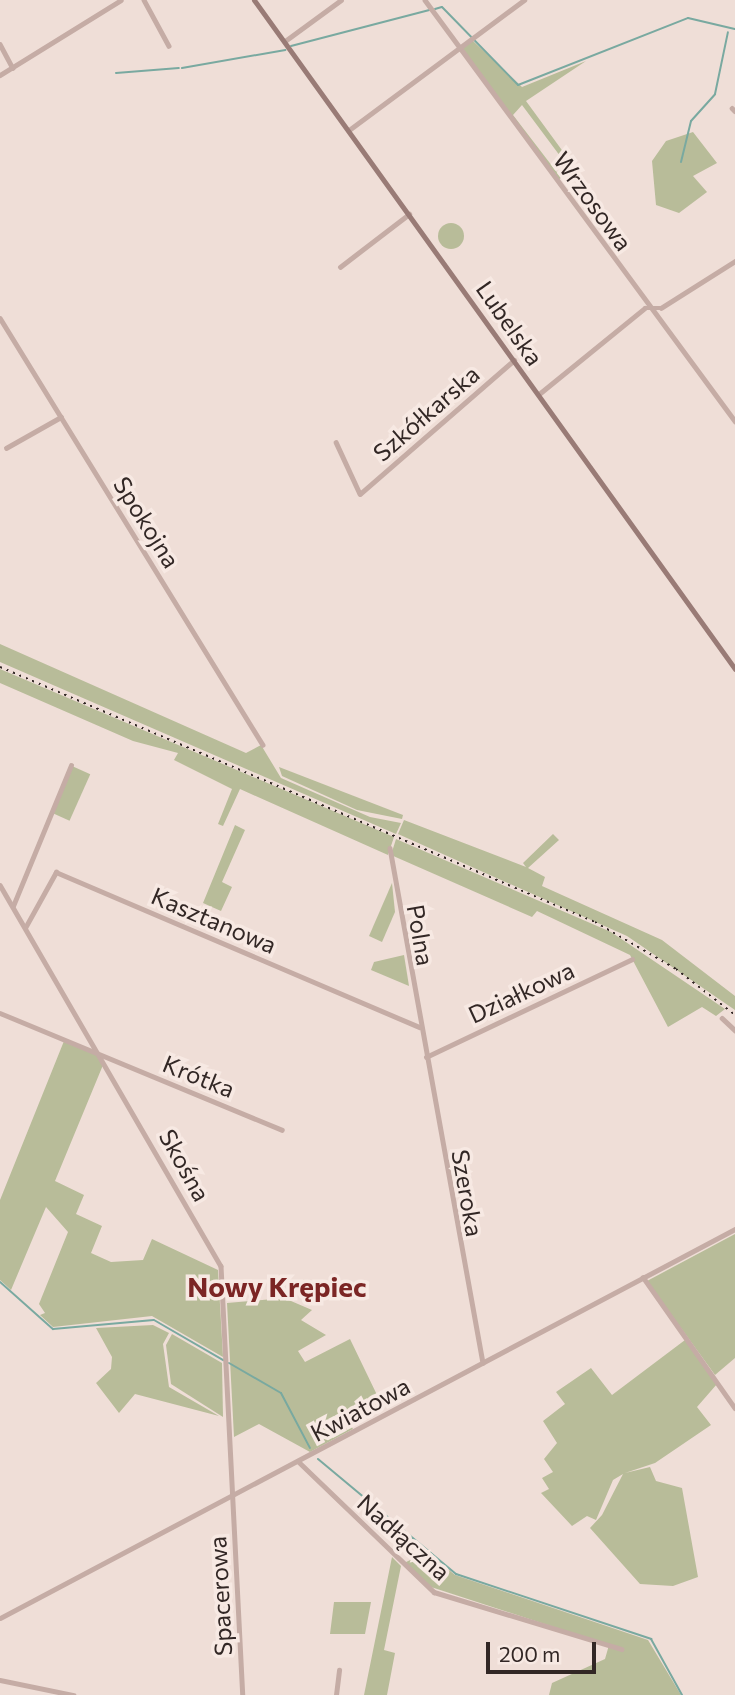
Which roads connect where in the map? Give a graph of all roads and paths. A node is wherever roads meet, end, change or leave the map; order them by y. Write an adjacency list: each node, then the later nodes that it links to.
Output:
1 (121, 0): 11 (street)
2 (144, 0): 9 (street)
3 (254, 0): 7 (main road, Lubelska)
4 (341, 0): 7 (street)
5 (425, 0): 10 (street, Wrzosowa)
6 (524, 0): 10 (street)
7 (285, 41): 13 (main road, Lubelska)
8 (0, 44): 11 (street)
9 (169, 46)
10 (460, 47): 13 (street); 17 (street, Wrzosowa)
11 (13, 68): 12 (street)
12 (0, 75)
13 (349, 130): 14 (main road, Lubelska)
14 (410, 213): 16 (street); 19 (main road, Lubelska)
15 (735, 261): 17 (street)
16 (340, 267)
17 (650, 308): 20 (street); 22 (street, Wrzosowa)
18 (0, 318): 21 (street, Spokojna)
19 (515, 360): 20 (main road, Lubelska); 23 (street, Szkółkarska)
20 (539, 394): 25 (main road, Lubelska)
21 (61, 417): 24 (street); 26 (street, Spokojna)
22 (735, 421)
23 (336, 442)
24 (6, 448)
25 (735, 669)
26 (263, 745)
27 (71, 765): 30 (street)
28 (390, 849): 35 (street, Polna)
29 (0, 885): 30 (street, Skośna)
30 (13, 907): 31 (street, Skośna)
31 (25, 928): 35 (street, Kasztanowa); 37 (street, Skośna)
32 (632, 959): 38 (street, Działkowa)
33 (0, 1013): 37 (street)
34 (722, 1018): 36 (street)
35 (420, 1027): 38 (street, Szeroka)
36 (735, 1030)
37 (103, 1055): 39 (street, Krótka); 45 (street, Skośna)
38 (426, 1057): 42 (street, Szeroka)
39 (282, 1129)
40 (735, 1229): 41 (street, Kwiatowa)
41 (643, 1278): 42 (street, Kwiatowa); 43 (street)
42 (483, 1364): 44 (street, Kwiatowa)
43 (735, 1408)
44 (298, 1461): 45 (street, Kwiatowa); 47 (street, Nadłączna)
45 (234, 1495): 46 (street, Kwiatowa); 51 (street, Spacerowa)
46 (0, 1618)
47 (622, 1649)
48 (339, 1670): 52 (street)
49 (0, 1680): 50 (street)
50 (73, 1695)
51 (243, 1695)
52 (336, 1695)

